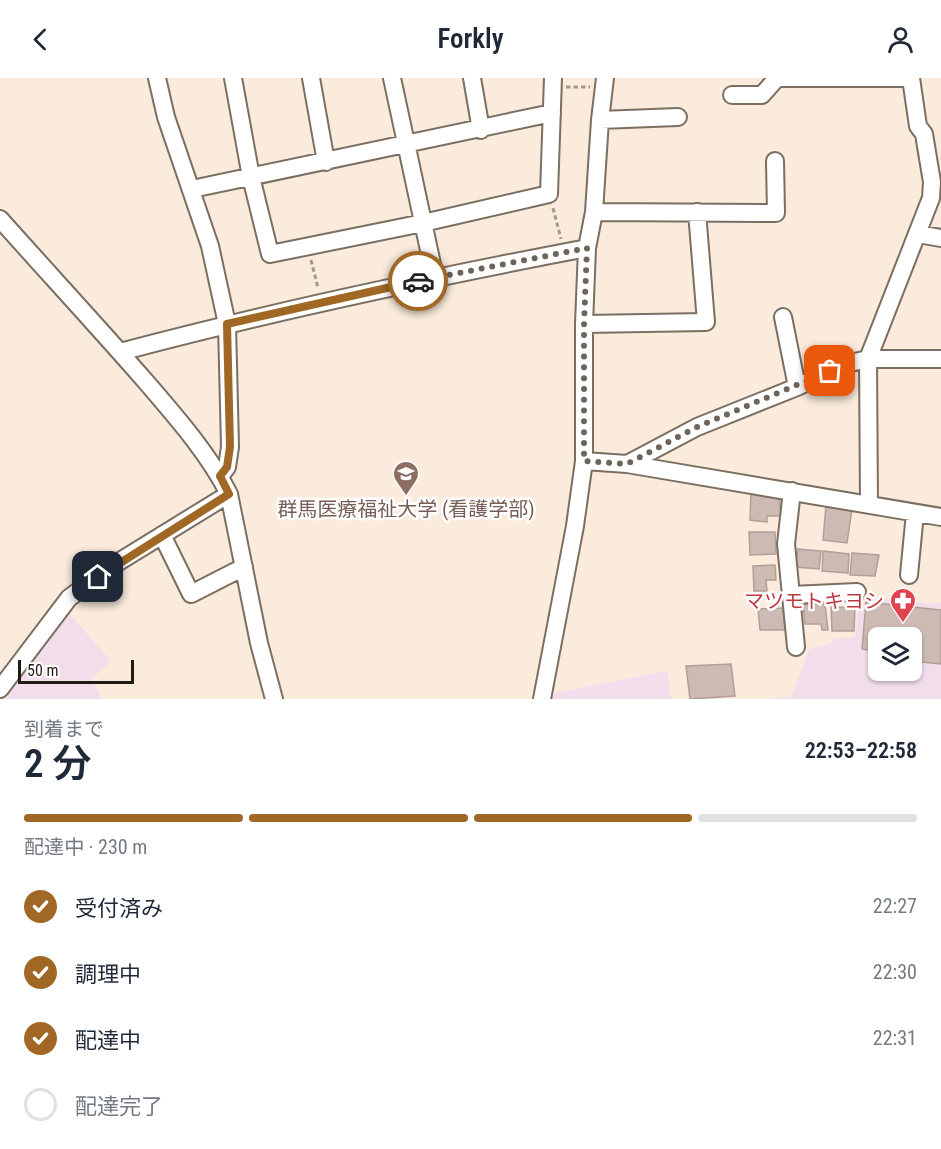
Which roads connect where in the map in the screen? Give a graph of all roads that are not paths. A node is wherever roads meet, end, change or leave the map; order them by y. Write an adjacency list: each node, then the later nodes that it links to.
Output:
1 (157, 78): 20 (street)
2 (233, 78): 19 (street)
3 (311, 78): 18 (street)
4 (392, 78): 16 (street)
5 (472, 78): 13 (street)
6 (911, 78): 9 (street); 15 (street)
7 (553, 82): 10 (street)
8 (604, 83): 12 (street)
9 (732, 95)
10 (552, 113): 13 (street); 25 (street)
11 (678, 117): 12 (street)
12 (600, 120): 22 (street)
13 (481, 130): 16 (street)
14 (941, 131): 15 (street)
15 (924, 134): 21 (street)
16 (406, 145): 18 (street); 25 (street)
17 (775, 161): 23 (street)
18 (327, 162): 19 (street)
19 (251, 177): 20 (street); 25 (street)
20 (192, 189): 31 (street)
21 (936, 197): 26 (street)
22 (594, 212): 23 (street); 28 (street)
23 (697, 212): 32 (street)
24 (0, 219): 33 (street)
25 (423, 223): 29 (street)
26 (918, 234): 27 (street); 34 (street)
27 (941, 238)
28 (587, 248): 29 (street); 32 (street)
29 (435, 278): 31 (street)
30 (783, 317): 36 (street)
31 (227, 324): 33 (street); 39 (street)
32 (584, 324): 37 (street)
33 (120, 352): 39 (street)
34 (868, 359): 35 (street); 36 (street); 42 (street)
35 (941, 359)
36 (796, 387): 38 (street)
37 (584, 461): 38 (street); 53 (street)
38 (627, 464): 40 (street)
39 (220, 476): 41 (street)
40 (792, 491): 42 (street); 49 (street)
41 (229, 494): 45 (street); 46 (street)
42 (869, 504): 43 (street)
43 (915, 513): 44 (street); 47 (street)
44 (941, 517)
45 (162, 535): 46 (street); 51 (street)
46 (244, 567): 52 (street)
47 (909, 575)
48 (857, 592): 49 (street)
49 (791, 595): 50 (street)
50 (796, 647)
51 (0, 689)
52 (274, 699)
53 (542, 699)

